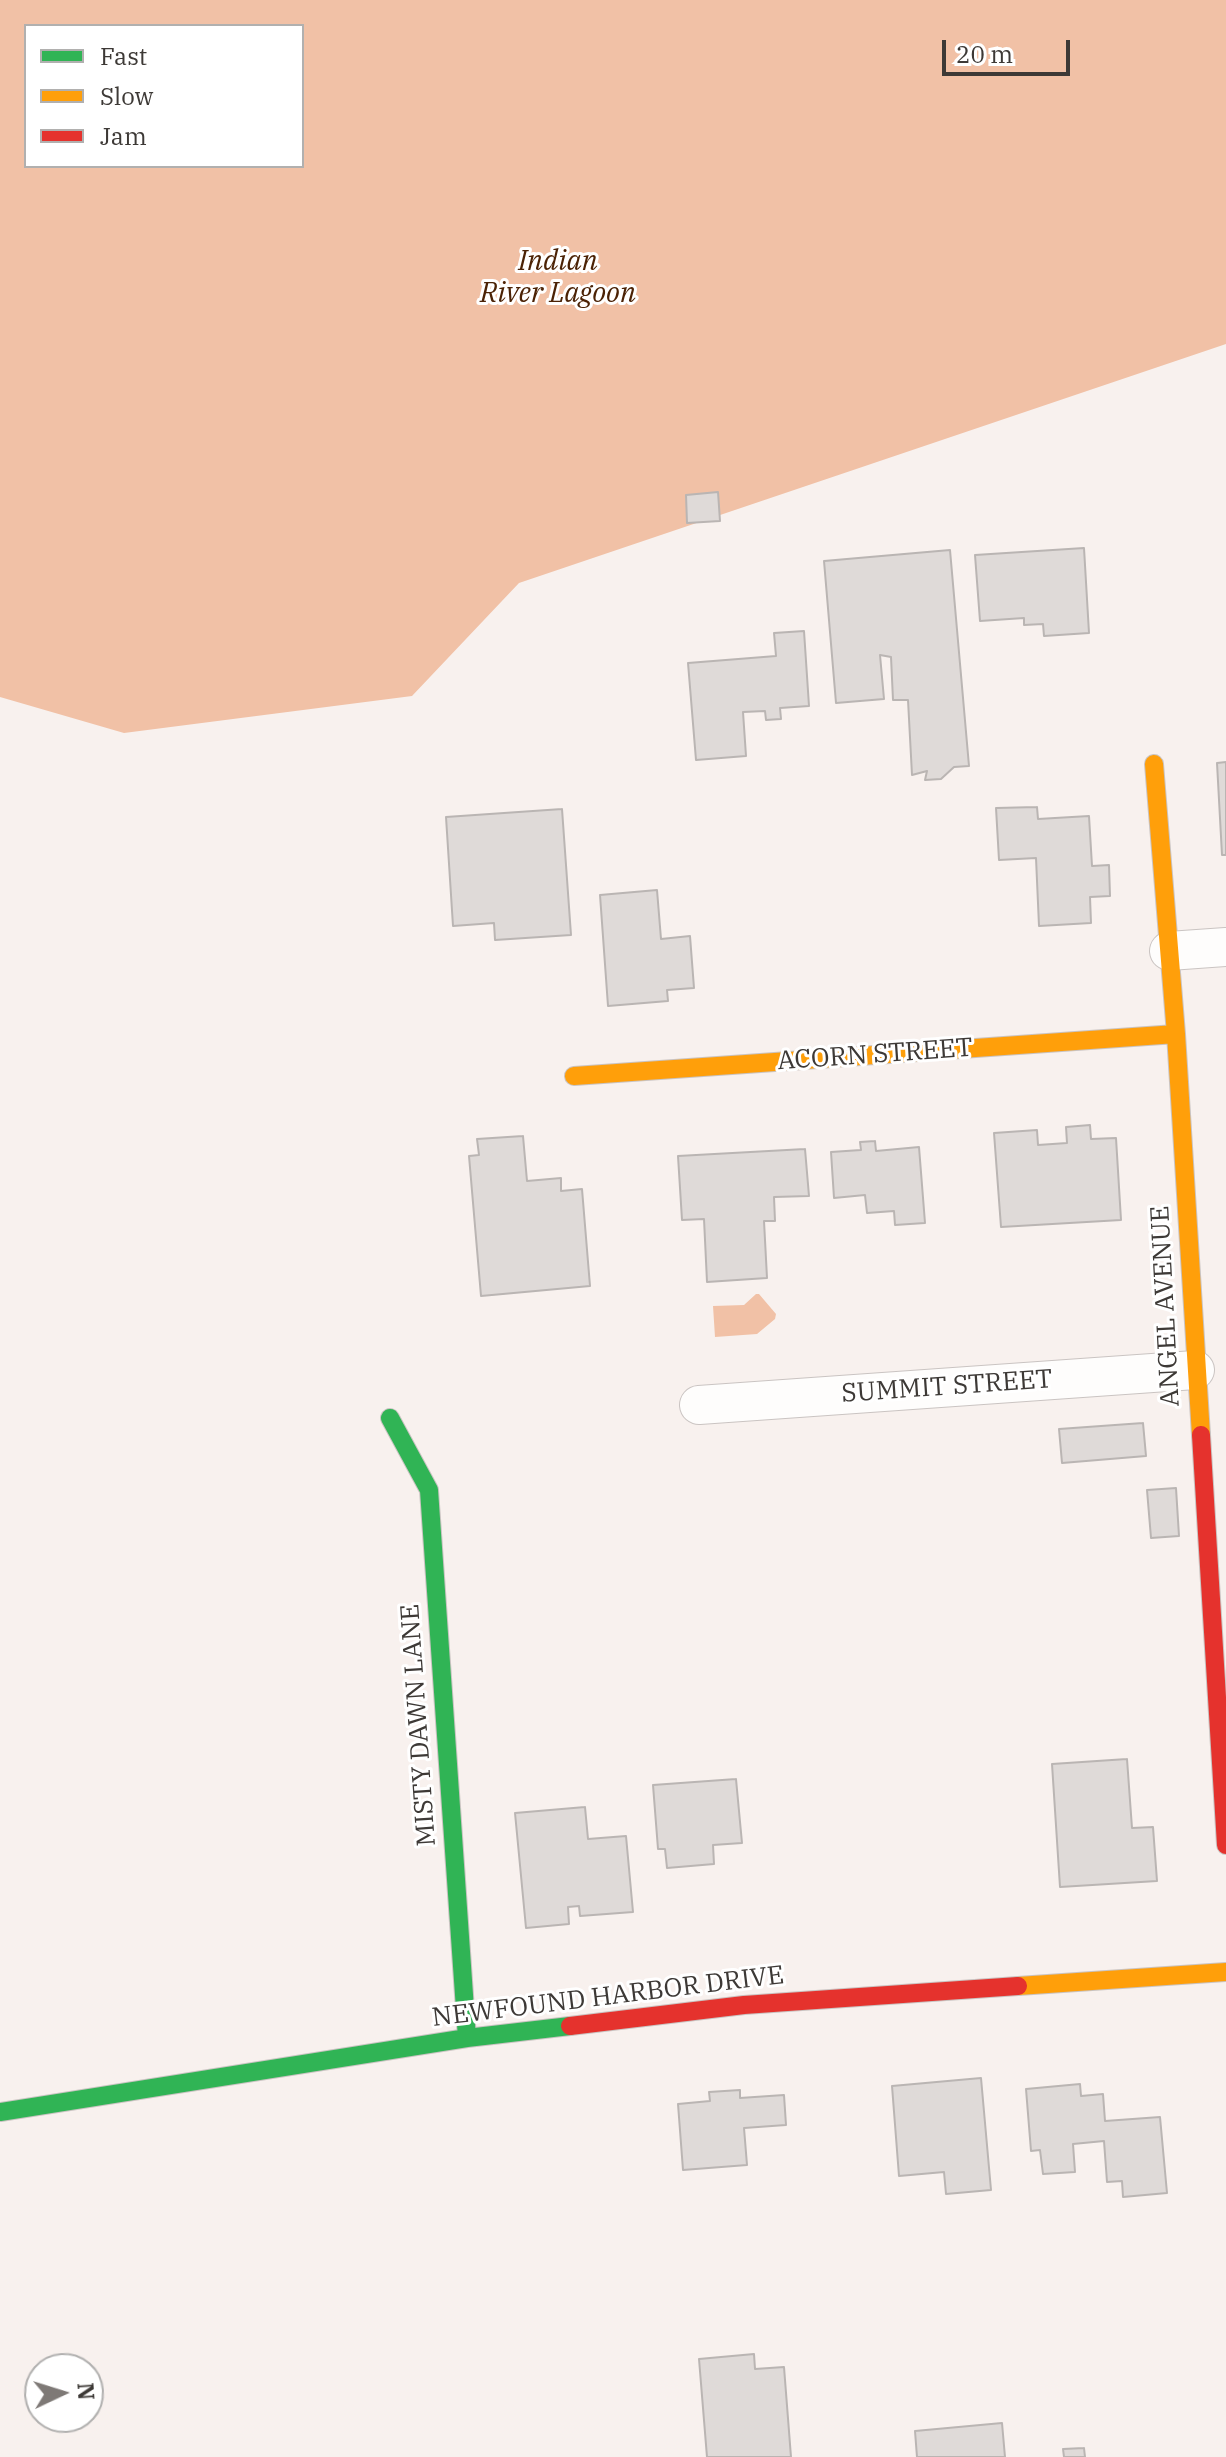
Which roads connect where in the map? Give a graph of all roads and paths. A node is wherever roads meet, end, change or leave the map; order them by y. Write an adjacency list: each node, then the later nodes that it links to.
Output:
1 (1154, 764): 3 (street, ANGEL AVENUE)
2 (1226, 947): 3 (street)
3 (1169, 951): 4 (street, ANGEL AVENUE)
4 (1176, 1034): 5 (street, ACORN STREET); 6 (street, ANGEL AVENUE)
5 (574, 1076)
6 (1195, 1370): 7 (street, SUMMIT STREET); 9 (street, ANGEL AVENUE)
7 (699, 1405)
8 (390, 1418): 11 (street, MISTY DAWN LANE)
9 (1226, 1845)
10 (1226, 1972): 11 (street, NEWFOUND HARBOR DRIVE)
11 (467, 2038): 12 (street, NEWFOUND HARBOR DRIVE)
12 (0, 2112)

